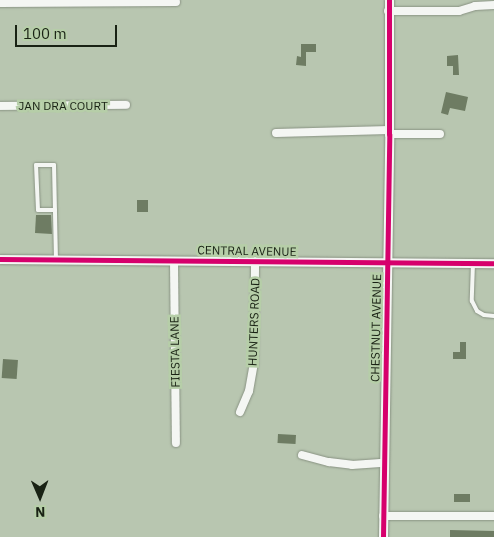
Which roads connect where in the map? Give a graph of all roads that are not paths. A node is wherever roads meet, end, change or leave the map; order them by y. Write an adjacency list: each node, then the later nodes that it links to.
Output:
1 (388, 0): 5 (street, CHESTNUT AVENUE)
2 (176, 2): 3 (street)
3 (0, 3)
4 (494, 4): 5 (street)
5 (388, 11): 8 (street, CHESTNUT AVENUE)
6 (126, 105): 7 (street, JAN DRA COURT)
7 (0, 106)
8 (389, 132): 9 (street); 10 (street); 18 (street, CHESTNUT AVENUE)
9 (276, 133)
10 (440, 134)
11 (55, 210): 11 (lane); 13 (lane)
12 (0, 259): 13 (street, CENTRAL AVENUE)
13 (56, 260): 14 (street, CENTRAL AVENUE)
14 (174, 261): 15 (street, CENTRAL AVENUE); 21 (street, FIESTA LANE)
15 (255, 261): 18 (street, CENTRAL AVENUE); 20 (street, HUNTERS ROAD)
16 (473, 263): 17 (street, CENTRAL AVENUE); 18 (street, CENTRAL AVENUE); 19 (lane)
17 (494, 263)
18 (387, 264): 23 (street, CHESTNUT AVENUE)
19 (494, 316)
20 (240, 412)
21 (176, 443)
22 (302, 455): 23 (street)
23 (384, 463): 24 (street, CHESTNUT AVENUE)
24 (383, 516): 25 (street); 26 (street, CHESTNUT AVENUE)
25 (494, 516)
26 (383, 537)

